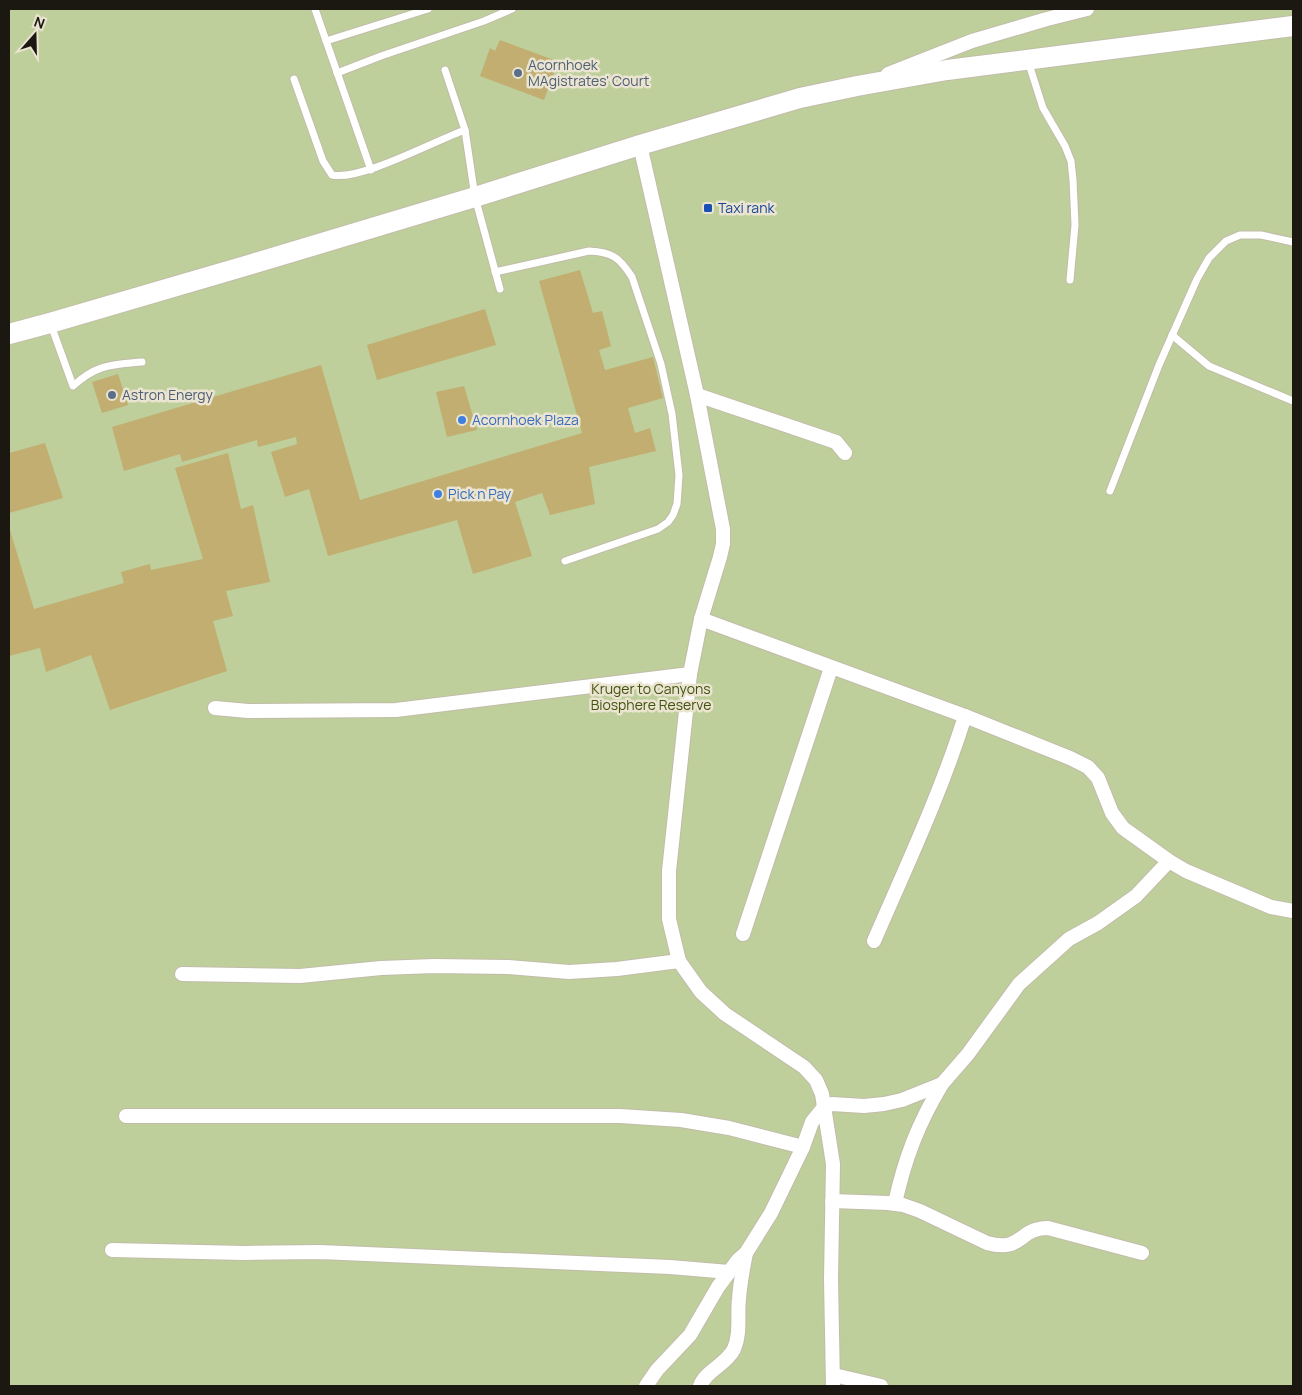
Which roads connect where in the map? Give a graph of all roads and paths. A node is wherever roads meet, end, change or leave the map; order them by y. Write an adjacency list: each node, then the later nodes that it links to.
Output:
1 (315, 9): 6 (lane)
2 (428, 9): 6 (lane)
3 (512, 9): 9 (lane)
4 (1087, 9): 11 (street)
5 (1293, 26): 7 (street)
6 (326, 41): 9 (lane)
7 (1028, 60): 11 (street); 18 (lane)
8 (445, 70): 12 (lane)
9 (337, 73): 14 (lane)
10 (294, 80): 14 (lane)
11 (857, 86): 13 (street)
12 (465, 130): 14 (lane); 15 (lane)
13 (640, 145): 15 (street); 24 (street)
14 (371, 170)
15 (475, 197): 17 (lane); 20 (street)
16 (1293, 242): 22 (lane)
17 (495, 272): 19 (lane); 28 (lane)
18 (1070, 280)
19 (500, 289)
20 (50, 323): 21 (street); 23 (lane)
21 (9, 334)
22 (1172, 335): 25 (lane); 27 (lane)
23 (142, 362)
24 (697, 395): 26 (street); 29 (street)
25 (1293, 401)
26 (845, 453)
27 (1110, 491)
28 (565, 561)
29 (702, 620): 30 (street); 31 (street)
30 (831, 668): 33 (street); 36 (street)
31 (690, 674): 32 (street); 38 (street)
32 (215, 708)
33 (965, 716): 34 (street); 37 (street)
34 (1169, 862): 35 (street); 40 (street)
35 (1293, 911)
36 (744, 934)
37 (874, 940)
38 (679, 961): 39 (street); 41 (street)
39 (182, 974)
40 (942, 1084): 41 (street); 45 (street)
41 (825, 1106): 43 (street); 44 (street)
42 (126, 1116): 43 (street)
43 (803, 1147): 47 (street)
44 (832, 1201): 45 (street); 50 (street)
45 (894, 1203): 48 (street)
46 (112, 1250): 49 (street)
47 (746, 1253): 49 (street); 52 (street)
48 (1142, 1253)
49 (729, 1272): 51 (street)
50 (833, 1381): 53 (street)
51 (646, 1386)
52 (700, 1386)
53 (882, 1386)

